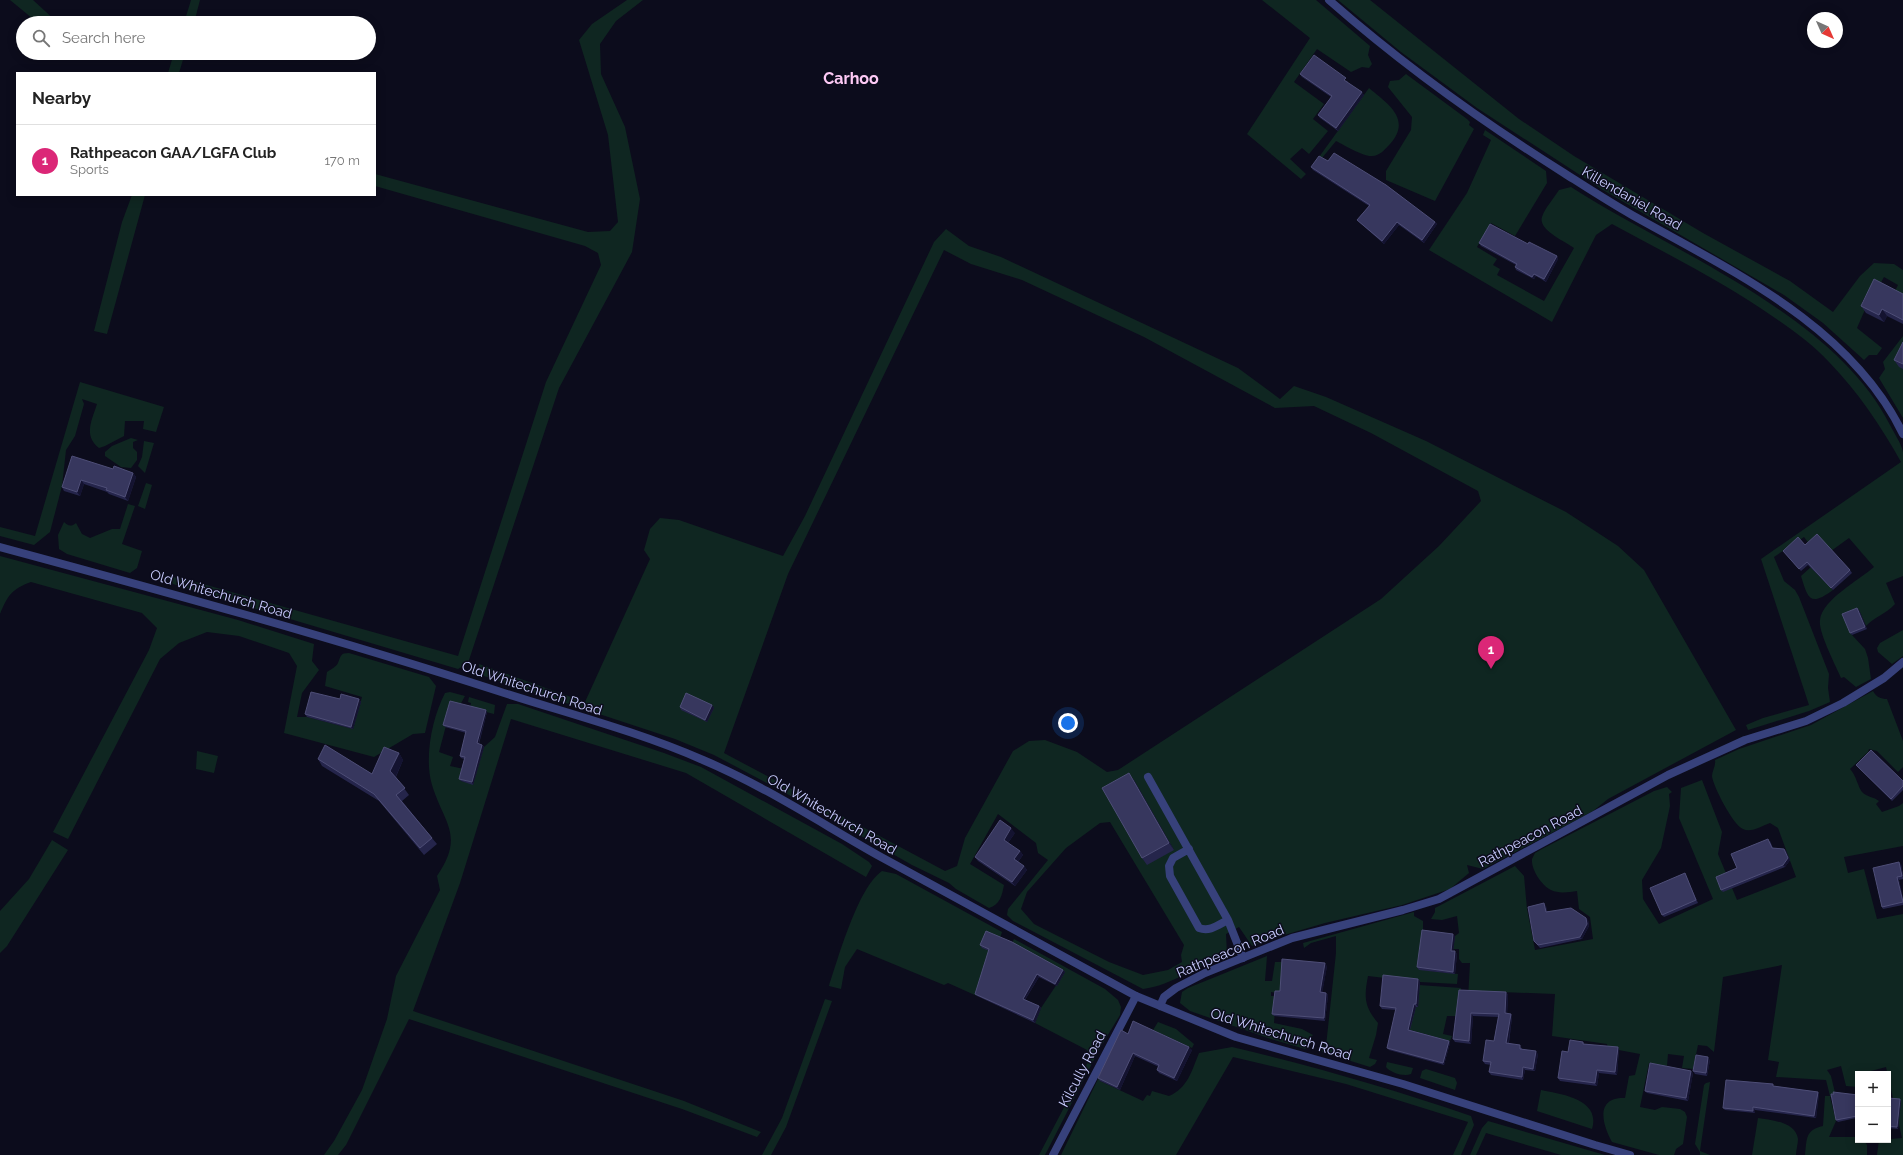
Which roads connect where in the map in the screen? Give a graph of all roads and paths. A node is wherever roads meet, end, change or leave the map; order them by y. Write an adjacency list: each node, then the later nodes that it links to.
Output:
1 (1329, 0): 2 (street, Killendaniel Road)
2 (1903, 434)
3 (0, 547): 9 (street, Old Whitechurch Road)
4 (1903, 662): 8 (street, Rathpeacon Road)
5 (1148, 776): 6 (street)
6 (1189, 849): 7 (street); 7 (street)
7 (1228, 920): 8 (street)
8 (1243, 958): 10 (street, Rathpeacon Road)
9 (1136, 996): 10 (street, Old Whitechurch Road); 11 (street, Kilcully Road)
10 (1160, 1006): 12 (street, Old Whitechurch Road)
11 (1053, 1155)
12 (1630, 1155)

